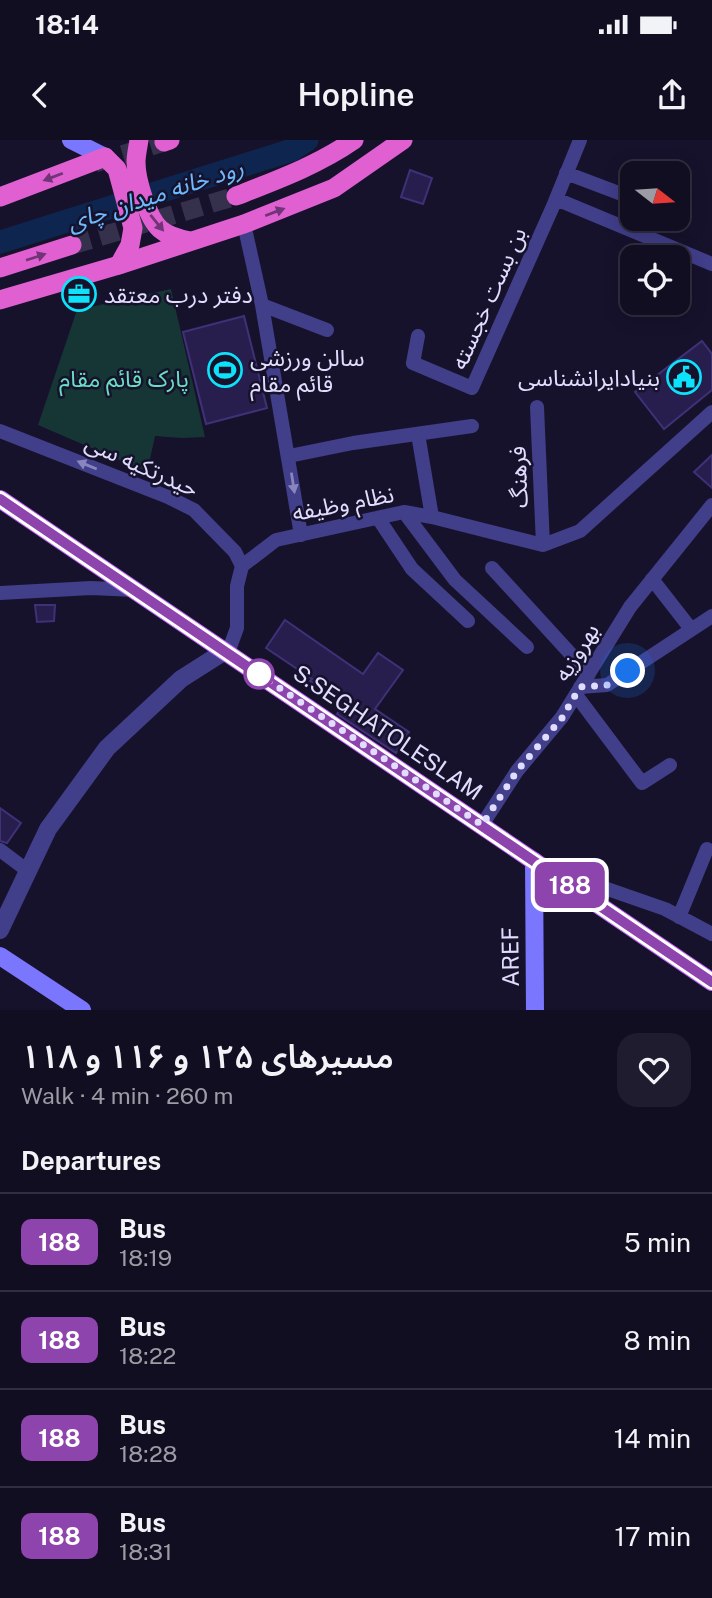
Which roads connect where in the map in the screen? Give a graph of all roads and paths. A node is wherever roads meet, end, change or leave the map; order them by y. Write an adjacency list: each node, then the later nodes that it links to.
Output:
1 (71, 140): 6 (main road)
2 (139, 140): 13 (highway, one-way to 13, bridge)
3 (354, 140): 9 (highway)
4 (403, 140): 12 (highway, one-way to 4)
5 (580, 140): 7 (street, بن بست خجسته)
6 (105, 157): 10 (highway, one-way to 10); 16 (highway, bridge)
7 (566, 173): 8 (street); 11 (street, بن بست خجسته)
8 (620, 193)
9 (236, 196)
10 (0, 197)
11 (556, 199): 15 (street); 21 (street, بن بست خجسته)
12 (244, 224): 13 (highway); 19 (street)
13 (190, 241): 16 (highway)
14 (72, 245): 17 (highway, one-way to 14)
15 (712, 264)
16 (119, 265): 18 (highway)
17 (0, 268)
18 (0, 300)
19 (262, 305): 20 (street); 27 (street)
20 (327, 330)
21 (418, 336)
22 (537, 407): 34 (street, فرهنگ)
23 (712, 412): 34 (street)
24 (472, 426): 26 (street)
25 (0, 431): 35 (street, حیدرتکیه سی, one-way to 25)
26 (418, 434): 27 (street); 31 (street)
27 (289, 456): 33 (street, one-way to 33)
28 (0, 499): 38 (main road, S.SEGHATOLESLAM)
29 (712, 505): 37 (street, بهروزیه)
30 (404, 512): 31 (street, نظام وظیفه); 32 (street, نظام وظیفه); 43 (street)
31 (432, 517): 34 (street, نظام وظیفه)
32 (378, 518): 33 (street, نظام وظیفه); 41 (street)
33 (302, 535): 35 (street, نظام وظیفه)
34 (543, 545)
35 (242, 566): 44 (street)
36 (492, 568): 45 (street)
37 (652, 579): 42 (street); 45 (street, بهروزیه)
38 (135, 590): 39 (street); 44 (main road, S.SEGHATOLESLAM)
39 (0, 593)
40 (712, 615): 42 (street)
41 (468, 621)
42 (691, 629): 46 (street)
43 (527, 647)
44 (225, 651): 48 (main road, S.SEGHATOLESLAM); 52 (street)
45 (589, 674): 46 (street, بهروزیه)
46 (578, 691): 47 (street); 48 (street, بهروزیه)
47 (670, 765)
48 (482, 825): 51 (main road, S.SEGHATOLESLAM)
49 (707, 849): 54 (street)
50 (0, 850): 52 (street)
51 (534, 861): 53 (main road, S.SEGHATOLESLAM); 60 (main road, AREF)
52 (28, 871): 55 (street)
53 (565, 882): 54 (street); 58 (main road, S.SEGHATOLESLAM)
54 (680, 917): 56 (street)
55 (0, 930)
56 (712, 934)
57 (0, 956): 59 (main road)
58 (712, 982)
59 (82, 1010)
60 (536, 1010)

